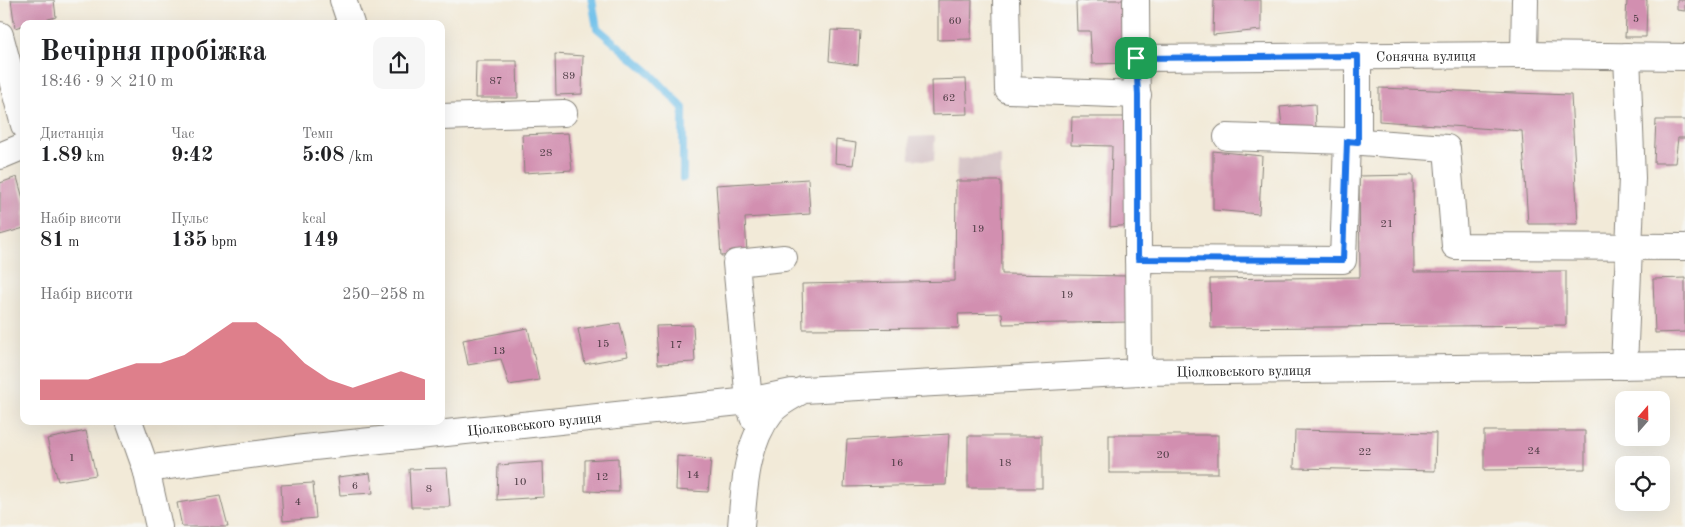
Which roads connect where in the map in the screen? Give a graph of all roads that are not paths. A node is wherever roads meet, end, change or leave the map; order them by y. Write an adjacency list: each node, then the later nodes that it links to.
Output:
1 (343, 0): 5 (street)
2 (1006, 0): 12 (street)
3 (1136, 0): 11 (street)
4 (1525, 0): 7 (street)
5 (350, 20)
6 (0, 35): 13 (street)
7 (1524, 55): 8 (street, Сонячна вулиця); 9 (street, Сонячна вулиця)
8 (1358, 56): 11 (street, Сонячна вулиця); 17 (street)
9 (1627, 56): 10 (street, Сонячна вулиця); 20 (street)
10 (1685, 57)
11 (1136, 58): 12 (street)
12 (1138, 95): 23 (street)
13 (20, 109)
14 (564, 113): 15 (street)
15 (445, 117)
16 (1227, 137): 17 (street)
17 (1353, 141): 20 (street); 23 (street)
18 (20, 148): 19 (street)
19 (0, 156)
20 (1629, 246): 21 (street); 24 (street)
21 (1685, 247)
22 (784, 258): 28 (street)
23 (1138, 259): 26 (street)
24 (1624, 366): 25 (street, Ціолковського вулиця); 26 (street, Ціолковського вулиця)
25 (1685, 366)
26 (1139, 372): 27 (street, Ціолковського вулиця)
27 (803, 390): 28 (street, Ціолковського вулиця); 30 (street)
28 (749, 401): 30 (street); 31 (street, Ціолковського вулиця)
29 (130, 425): 31 (street)
30 (757, 436): 33 (street)
31 (146, 469): 32 (street)
32 (159, 527)
33 (741, 527)

